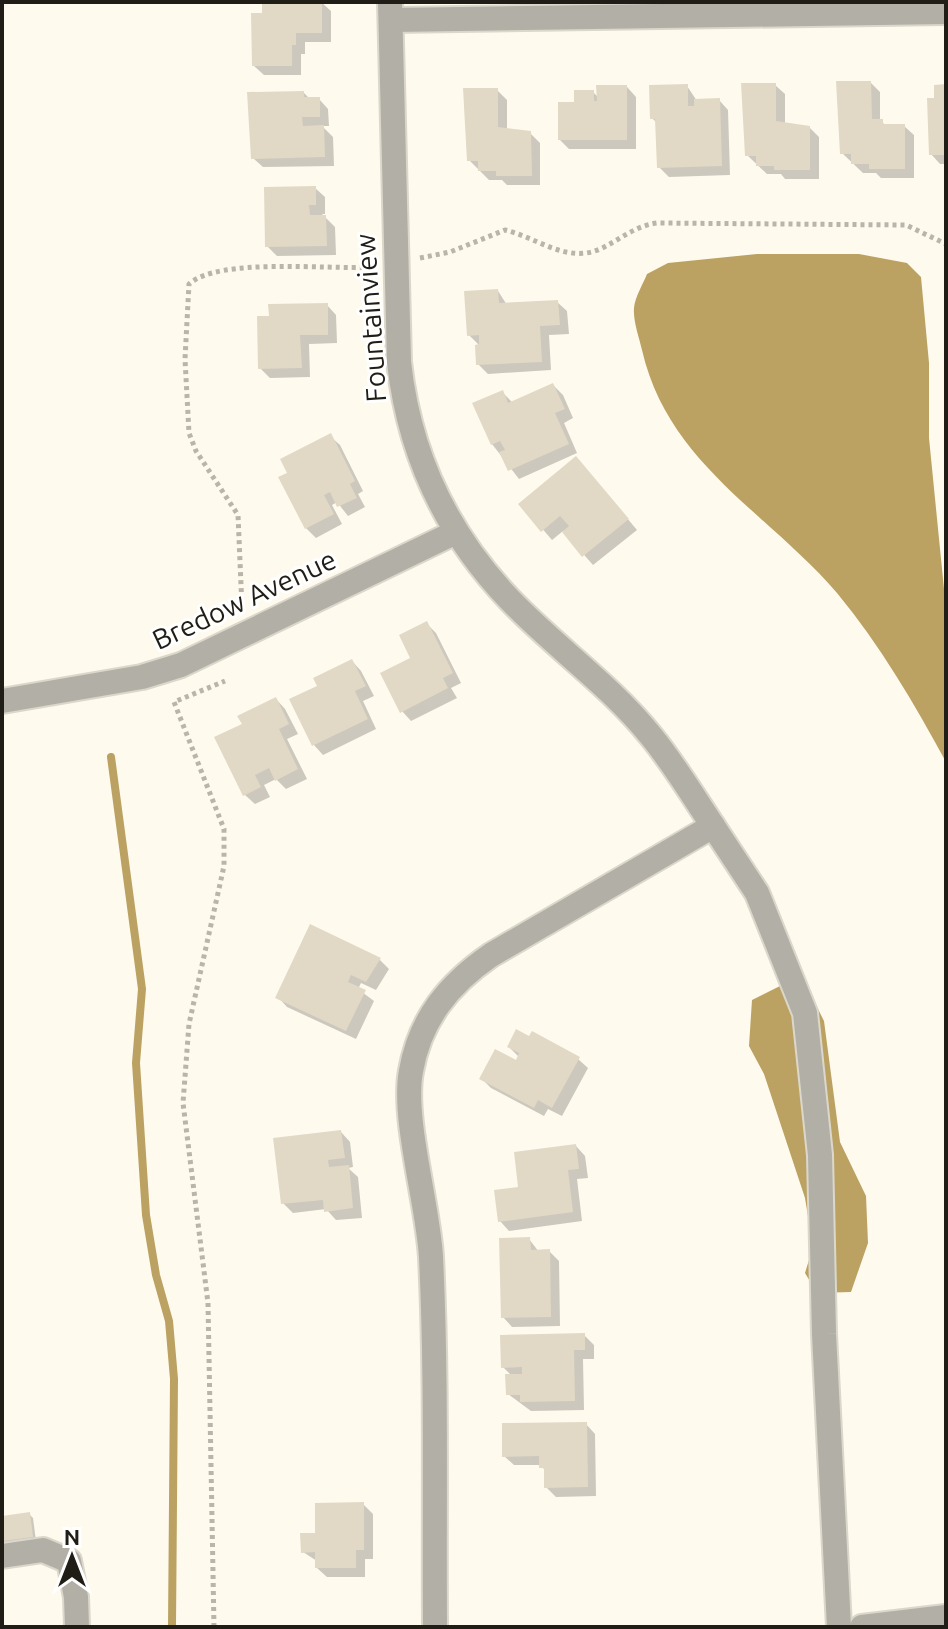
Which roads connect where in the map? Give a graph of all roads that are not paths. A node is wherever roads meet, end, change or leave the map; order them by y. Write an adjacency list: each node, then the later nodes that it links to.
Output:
1 (390, 11): 2 (street); 3 (street, Fountainview)
2 (946, 12)
3 (456, 532): 4 (street, Bredow Avenue); 5 (street, Fountainview)
4 (2, 701)
5 (713, 826): 9 (street); 10 (street, Fountainview)
6 (2, 1556): 8 (street)
7 (946, 1617): 11 (street)
8 (77, 1627)
9 (435, 1627)
10 (839, 1627)
11 (862, 1627)

